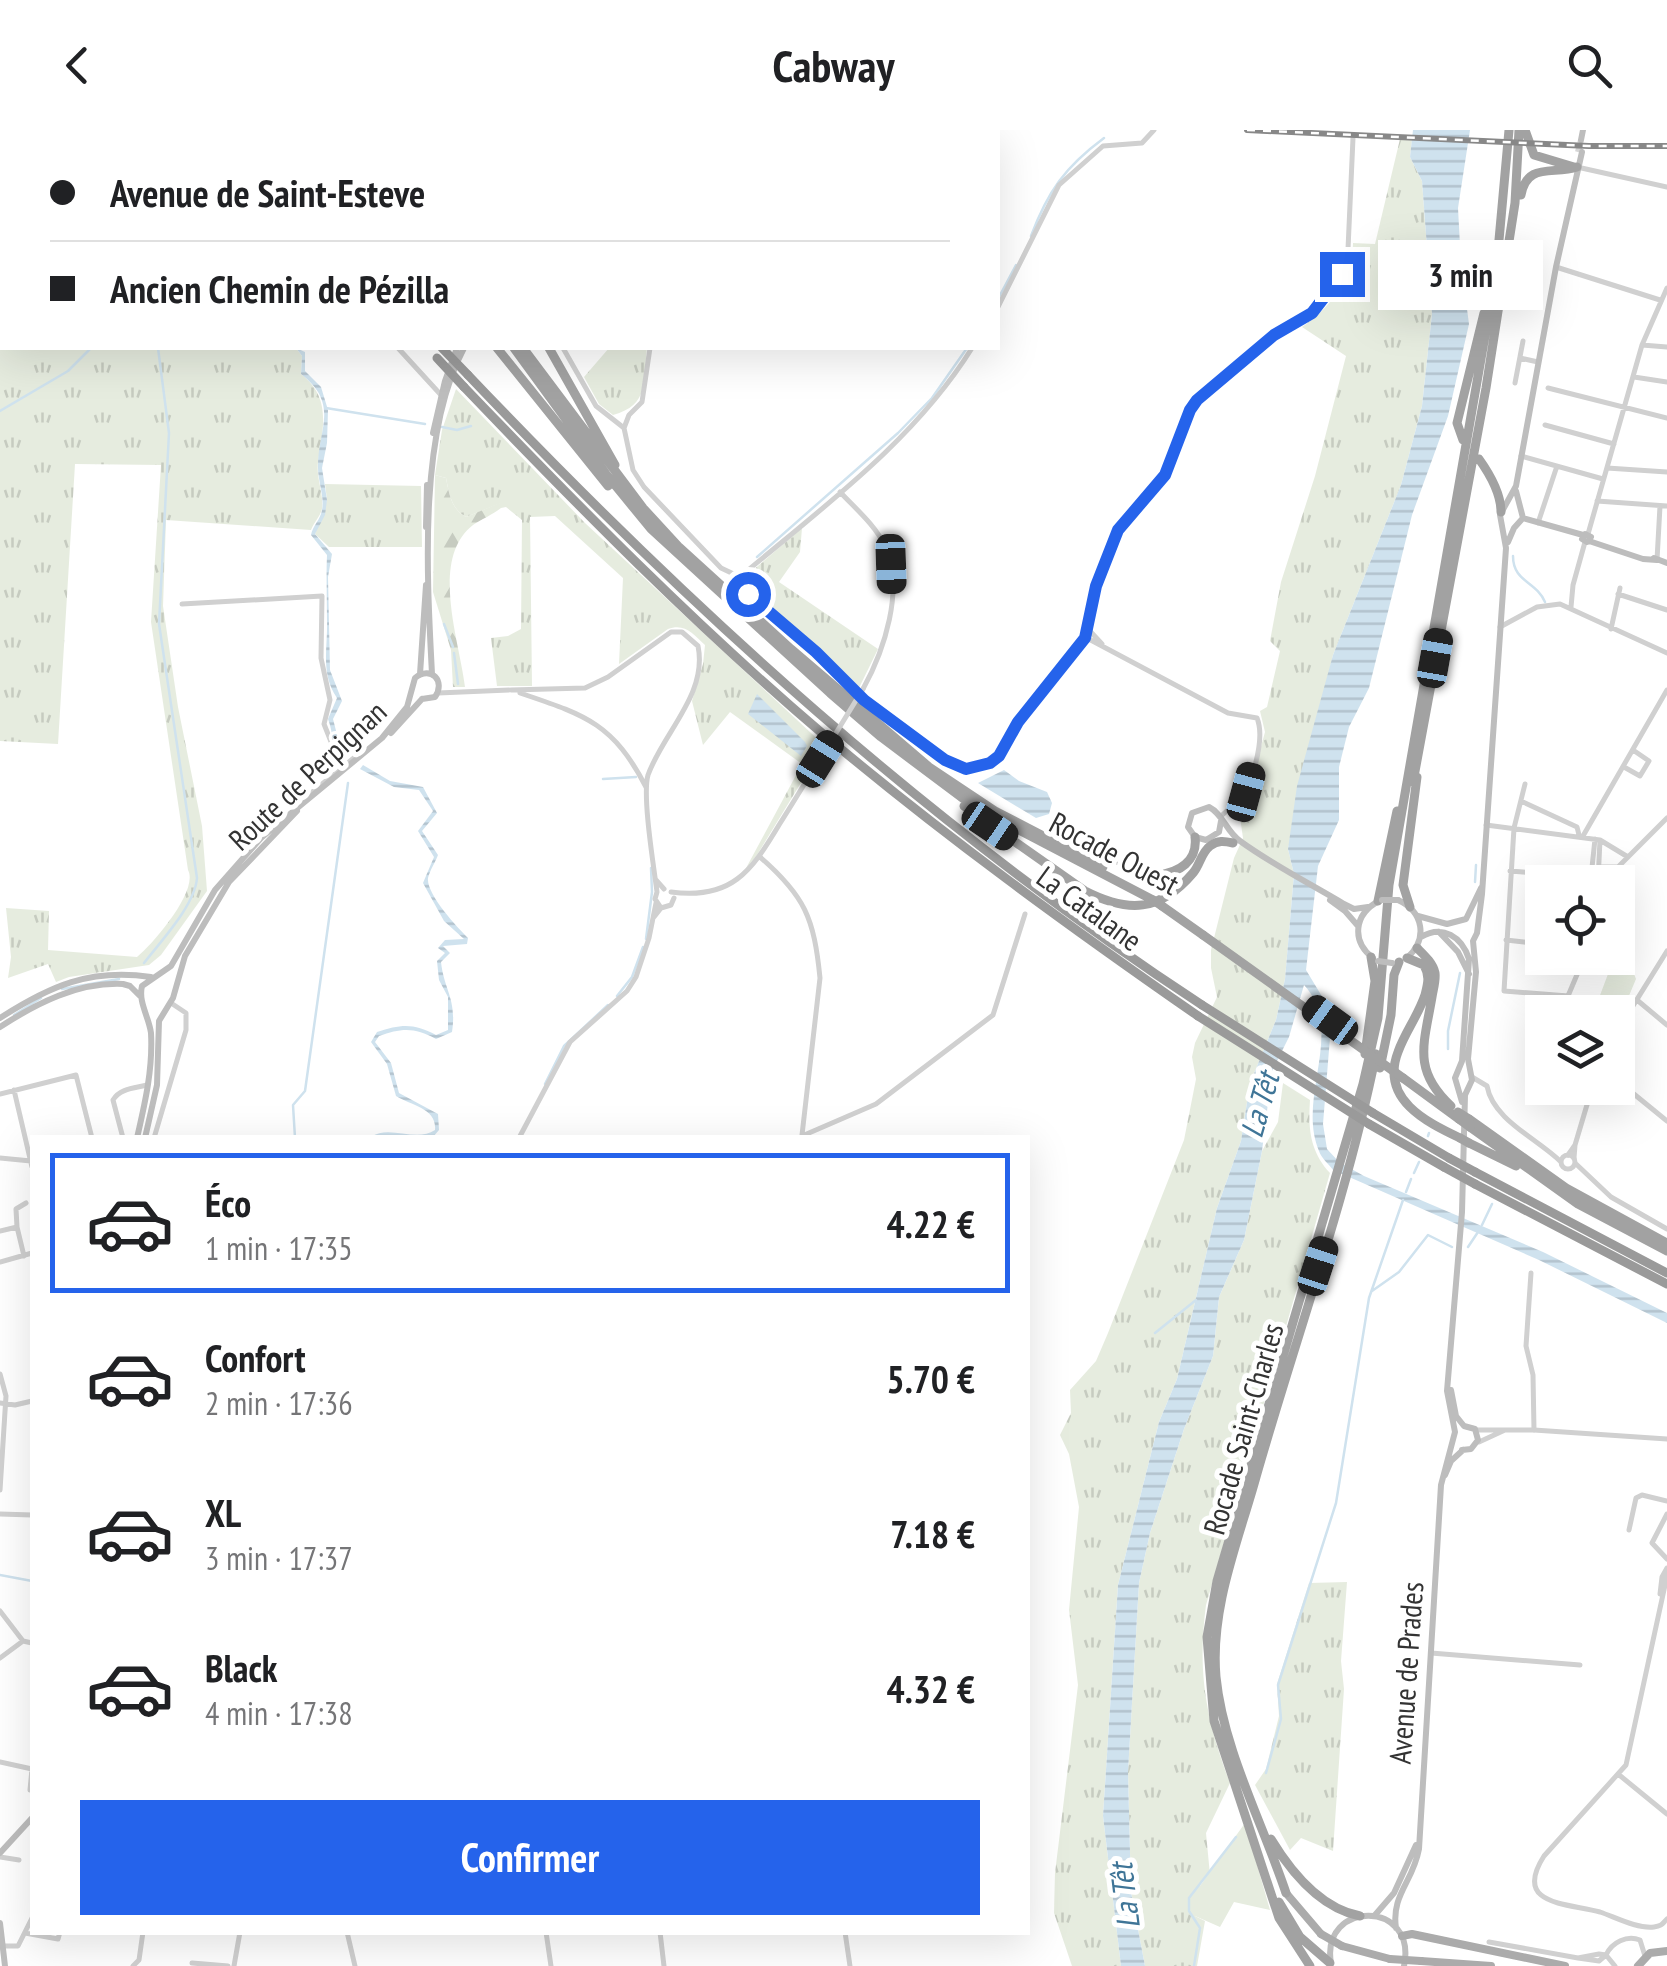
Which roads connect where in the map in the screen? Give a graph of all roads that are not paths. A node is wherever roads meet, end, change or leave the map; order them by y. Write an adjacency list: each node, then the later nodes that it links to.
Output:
1 (1154, 130): 13 (street)
2 (1509, 130): 17 (highway)
3 (1522, 130): 8 (highway); 34 (highway)
4 (1585, 130): 6 (main road)
5 (1353, 138): 72 (street)
6 (1582, 140)
7 (1580, 152): 8 (main road)
8 (1577, 167): 9 (street); 10 (main road); 34 (highway)
9 (1667, 187)
10 (1556, 267): 12 (street); 30 (main road)
11 (1667, 288): 12 (street)
12 (1660, 300): 15 (street)
13 (1000, 302)
14 (1523, 341): 29 (street)
15 (1642, 344): 16 (street); 31 (street)
16 (1667, 347)
17 (1481, 349): 43 (highway); 83 (highway)
18 (400, 350): 36 (street)
19 (459, 350): 36 (main road)
20 (459, 350): 75 (main road)
21 (498, 350): 69 (highway)
22 (515, 350): 69 (highway, Rocade Ouest)
23 (524, 350): 61 (highway, Rocade Ouest)
24 (550, 350): 61 (highway)
25 (564, 350): 39 (street)
26 (650, 350): 38 (street)
27 (971, 350): 52 (street)
28 (440, 353): 142 (highway, La Catalane, bridge); 142 (highway, La Catalane, bridge)
29 (1520, 358): 30 (street); 33 (street)
30 (1538, 362): 45 (main road)
31 (1634, 377): 32 (street); 37 (street)
32 (1667, 382)
33 (1515, 383)
34 (1486, 388): 83 (highway)
35 (1548, 388): 37 (street)
36 (441, 395): 74 (main road)
37 (1624, 410): 40 (street); 44 (street)
38 (629, 415): 39 (street); 42 (street)
39 (612, 418): 42 (street)
40 (1667, 418)
41 (1545, 425): 44 (street)
42 (624, 428): 65 (street)
43 (1463, 440)
44 (1614, 444): 48 (street)
45 (1521, 456): 47 (street); 51 (main road)
46 (1478, 459): 56 (highway)
47 (1556, 466): 50 (street); 58 (street)
48 (1607, 468): 49 (street); 50 (street)
49 (1667, 472)
50 (1603, 479): 53 (street)
51 (1516, 486): 55 (main road); 56 (main road)
52 (840, 492): 65 (street); 103 (street, bridge)
53 (1597, 501): 54 (street); 60 (street)
54 (1663, 506): 63 (street)
55 (1518, 507): 56 (main road); 57 (main road)
56 (1503, 514): 59 (main road); 62 (main road)
57 (1523, 518): 58 (main road); 59 (main road)
58 (1538, 523): 60 (main road)
59 (1514, 528): 62 (main road)
60 (1586, 538): 63 (main road); 67 (street)
61 (678, 546): 84 (highway, Rocade Ouest)
62 (1506, 548): 70 (main road)
63 (1658, 560): 64 (main road)
64 (1667, 563)
65 (740, 577): 72 (street)
66 (182, 604): 88 (street)
67 (1571, 608): 70 (street); 71 (street)
68 (1667, 610): 71 (street)
69 (754, 626): 85 (highway, Rocade Ouest)
70 (1500, 627): 96 (main road)
71 (1611, 629): 73 (street)
72 (1087, 634): 95 (street)
73 (1667, 654)
74 (420, 674): 75 (main road); 80 (main road)
75 (432, 674): 76 (main road)
76 (440, 684): 77 (street); 81 (main road)
77 (457, 690): 78 (street); 81 (street)
78 (511, 690): 91 (street); 91 (street)
79 (1667, 690): 87 (street)
80 (414, 692): 82 (main road); 86 (main road, Route de Perpignan)
81 (438, 693): 82 (main road)
82 (422, 699): 137 (main road, Route de Perpignan)
83 (1422, 711): 113 (highway); 117 (highway); 153 (highway, Rocade Saint-Charles); 155 (highway, Rocade Saint-Charles)
84 (879, 725): 99 (highway); 114 (highway, Rocade Ouest)
85 (881, 737): 110 (highway); 114 (highway, Rocade Ouest)
86 (382, 738): 88 (street); 93 (main road, Route de Perpignan)
87 (1633, 750): 89 (street); 89 (street)
88 (341, 767): 93 (street)
89 (1624, 767): 98 (street)
90 (1525, 784): 92 (street)
91 (647, 788): 112 (street)
92 (1521, 801): 97 (street); 98 (street)
93 (303, 802): 136 (main road, Route de Perpignan)
94 (1667, 818): 104 (street)
95 (1221, 819): 99 (main road); 100 (main road); 102 (main road)
96 (1486, 825): 97 (street); 111 (main road)
97 (1514, 828): 98 (street); 108 (street)
98 (1581, 836): 101 (street)
99 (1195, 837): 100 (main road)
100 (1208, 839): 102 (main road); 110 (highway)
101 (1597, 839): 104 (street); 105 (street); 106 (street)
102 (1234, 841): 110 (highway); 118 (main road)
103 (760, 857): 112 (street); 163 (street)
104 (1628, 858): 107 (street)
105 (1593, 865)
106 (1600, 865)
107 (1621, 865)
108 (1510, 871): 109 (street); 126 (street)
109 (1525, 872)
110 (1185, 882)
111 (1482, 887): 120 (main road); 123 (main road)
112 (666, 893): 115 (street); 115 (street)
113 (1380, 901): 116 (main road); 117 (main road, bridge)
114 (1159, 902): 154 (highway, Rocade Ouest, bridge)
115 (658, 905): 162 (street)
116 (1368, 908): 118 (main road); 122 (main road)
117 (1414, 911): 121 (main road); 129 (main road)
118 (1352, 913): 122 (main road)
119 (1026, 914): 164 (street)
120 (1466, 919): 121 (main road); 123 (main road)
121 (1455, 924): 125 (main road)
122 (1358, 926): 132 (main road)
123 (1477, 929): 127 (main road)
124 (1438, 931): 125 (main road); 129 (main road); 134 (main road)
125 (1452, 933): 130 (main road)
126 (1506, 940): 128 (street); 135 (street)
127 (1473, 941): 130 (main road); 147 (main road)
128 (1525, 942)
129 (1419, 943): 133 (main road); 154 (highway)
130 (1462, 944): 134 (main road)
131 (1667, 950): 139 (street)
132 (1374, 959): 133 (main road, bridge); 153 (highway)
133 (1400, 961): 155 (highway); 170 (highway)
134 (1469, 974): 146 (main road)
135 (1577, 975)
136 (155, 977): 137 (main road); 138 (main road); 143 (main road)
137 (174, 993): 141 (main road)
138 (142, 1000): 141 (main road); 145 (main road); 148 (main road)
139 (1637, 1000): 140 (street); 144 (street)
140 (1635, 1003)
141 (168, 1006): 160 (main road); 161 (street)
142 (1200, 1011): 155 (highway, La Catalane, bridge)
143 (0, 1018)
144 (1667, 1025)
145 (0, 1027)
146 (1459, 1072): 147 (main road); 147 (main road)
147 (1468, 1082): 167 (street); 183 (main road)
148 (149, 1083): 158 (street); 159 (main road)
149 (14, 1090): 150 (street); 157 (street); 165 (street)
150 (0, 1094)
151 (1635, 1095): 156 (street)
152 (1587, 1105): 167 (street)
153 (1353, 1110): 213 (highway, Rocade Saint-Charles)
154 (1461, 1117): 170 (highway, Rocade Ouest); 175 (highway, Rocade Ouest)
155 (1368, 1120): 168 (highway, La Catalane); 215 (highway, Rocade Saint-Charles)
156 (1667, 1122)
157 (91, 1135)
158 (122, 1135)
159 (141, 1135)
160 (142, 1135)
161 (155, 1135)
162 (521, 1135)
163 (802, 1135)
164 (806, 1135)
165 (30, 1156)
166 (0, 1158): 169 (street)
167 (1569, 1160): 173 (street)
168 (1447, 1163): 181 (highway, La Catalane, bridge); 182 (highway, La Catalane, bridge)
169 (30, 1164)
170 (1564, 1195): 176 (highway, Rocade Ouest)
171 (26, 1203): 172 (street)
172 (17, 1227): 174 (street); 178 (street)
173 (1667, 1230)
174 (0, 1231)
175 (1667, 1243)
176 (1667, 1251)
177 (30, 1254): 178 (street)
178 (24, 1256): 179 (street)
179 (0, 1261)
180 (1531, 1273): 190 (street)
181 (1667, 1273)
182 (1667, 1284)
183 (1450, 1364): 187 (main road); 191 (main road)
184 (0, 1374): 186 (street)
185 (30, 1401): 186 (street)
186 (3, 1404): 196 (street)
187 (1464, 1426): 188 (main road); 191 (main road)
188 (1474, 1429): 189 (street); 194 (main road)
189 (1506, 1430): 190 (street); 194 (street)
190 (1534, 1430): 192 (street)
191 (1455, 1432): 193 (main road)
192 (1667, 1439)
193 (1454, 1442): 195 (main road); 201 (main road, Avenue de Prades)
194 (1477, 1444): 195 (main road)
195 (1463, 1450): 201 (main road, Avenue de Prades)
196 (0, 1490)
197 (1667, 1500): 202 (street)
198 (0, 1514): 200 (street)
199 (1667, 1514): 203 (street)
200 (30, 1515)
201 (1440, 1516): 210 (main road, Avenue de Prades)
202 (1629, 1530)
203 (1667, 1559)
204 (1667, 1572): 206 (street)
205 (1667, 1594): 206 (street)
206 (1662, 1607): 218 (street)
207 (0, 1611): 208 (street)
208 (23, 1641): 209 (street); 211 (street)
209 (30, 1643)
210 (1431, 1653): 212 (street); 221 (main road, Avenue de Prades)
211 (0, 1658)
212 (1580, 1665)
213 (1209, 1684): 214 (highway); 224 (highway)
214 (1214, 1721): 247 (highway); 255 (highway)
215 (1234, 1749): 224 (highway); 226 (highway)
216 (0, 1762): 217 (street)
217 (30, 1769)
218 (1618, 1774): 219 (street); 227 (street)
219 (1667, 1814)
220 (30, 1820): 222 (main road)
221 (1419, 1834): 225 (main road, Avenue de Prades); 230 (main road, Avenue de Prades)
222 (0, 1855): 223 (street)
223 (19, 1860)
224 (1286, 1892): 257 (main road, bridge)
225 (1374, 1915): 226 (main road); 230 (main road)
226 (1360, 1916): 247 (main road)
227 (1667, 1919)
228 (30, 1922): 231 (street)
229 (0, 1924): 242 (main road)
230 (1399, 1932): 256 (main road, Avenue de Prades); 258 (main road)
231 (24, 1934): 232 (street); 242 (street)
232 (30, 1935)
233 (31, 1935): 234 (street)
234 (59, 1935)
235 (143, 1935): 249 (street)
236 (239, 1935): 250 (street)
237 (349, 1935): 251 (street)
238 (546, 1935): 252 (street)
239 (660, 1935): 253 (street)
240 (846, 1935): 254 (street)
241 (1489, 1942): 244 (street)
242 (10, 1946): 248 (main road)
243 (1665, 1949): 245 (main road)
244 (1606, 1955): 245 (street); 259 (street)
245 (1645, 1956): 260 (main road)
246 (192, 1963): 250 (street)
247 (1331, 1965)
248 (5, 1966)
249 (133, 1966)
250 (231, 1966)
251 (356, 1966)
252 (551, 1966)
253 (664, 1966)
254 (850, 1966)
255 (1310, 1966)
256 (1404, 1966)
257 (1491, 1966)
258 (1564, 1966)
259 (1615, 1966)
260 (1637, 1966)

